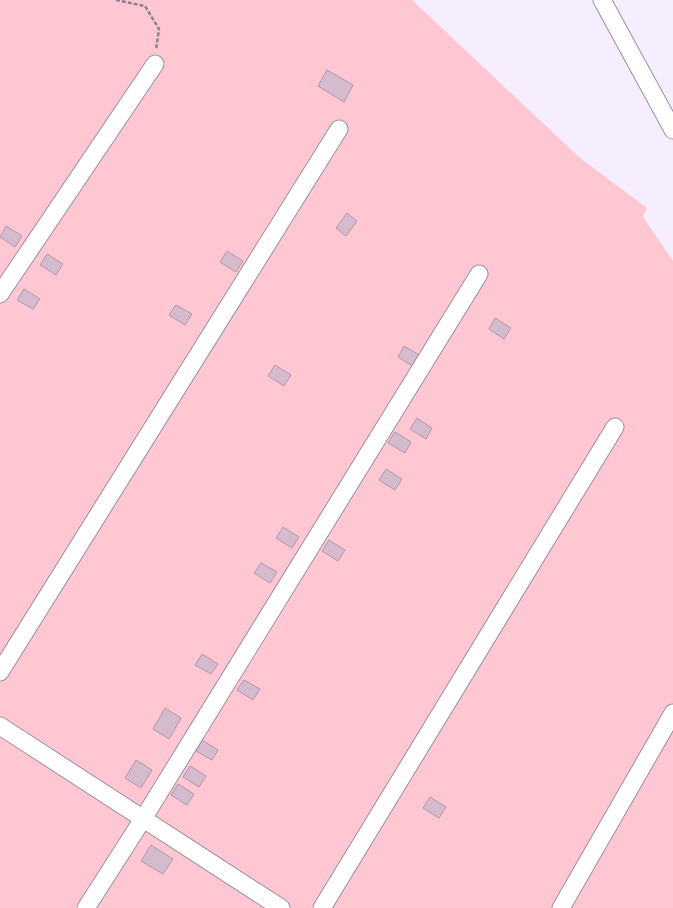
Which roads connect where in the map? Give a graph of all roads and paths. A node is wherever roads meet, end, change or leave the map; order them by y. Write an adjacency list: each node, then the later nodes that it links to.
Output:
1 (116, 0): 3 (path)
2 (602, 0): 5 (street)
3 (155, 64): 7 (street)
4 (339, 130): 9 (street)
5 (673, 130)
6 (479, 274): 12 (street)
7 (0, 294)
8 (615, 427): 15 (street)
9 (0, 672)
10 (673, 713): 16 (street)
11 (0, 726): 12 (street)
12 (143, 819): 13 (street); 14 (street)
13 (86, 908)
14 (281, 908)
15 (322, 908)
16 (560, 908)

